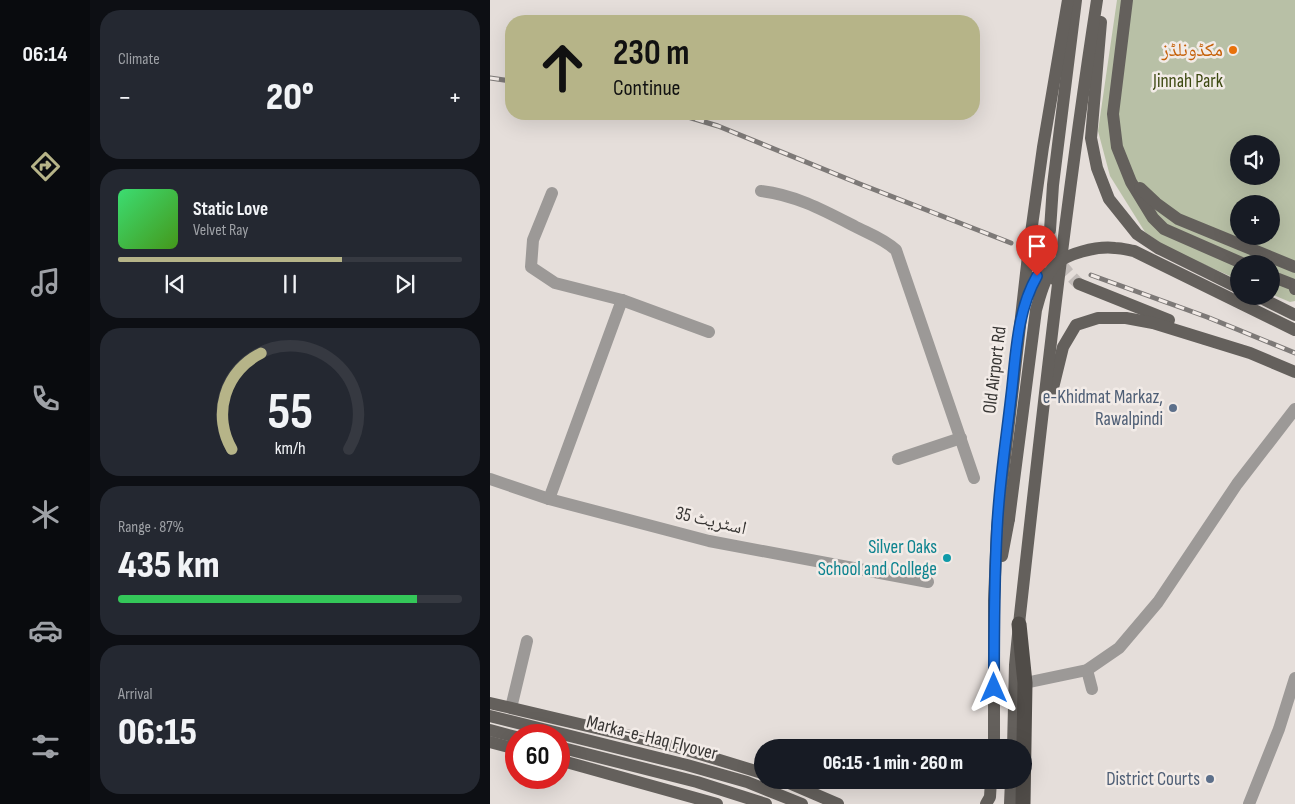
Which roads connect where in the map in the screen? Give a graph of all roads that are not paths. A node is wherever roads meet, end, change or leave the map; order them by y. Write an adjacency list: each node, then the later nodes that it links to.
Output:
1 (1068, 0): 19 (main road, Old Airport Rd)
2 (1076, 0): 8 (main road)
3 (1098, 0): 13 (main road); 18 (main road)
4 (1127, 0): 5 (main road)
5 (1117, 147): 9 (main road); 10 (main road)
6 (761, 191): 25 (street)
7 (552, 193): 15 (street)
8 (1050, 230)
9 (1230, 258)
10 (1295, 267)
11 (1280, 280): 14 (main road)
12 (1079, 284): 22 (main road)
13 (1230, 284)
14 (1295, 289)
15 (622, 300): 21 (street); 30 (street)
16 (1277, 305): 17 (main road)
17 (1293, 312)
18 (1053, 321): 19 (main road); 26 (main road)
19 (1020, 323): 32 (main road, Old Airport Rd)
20 (1295, 330): 32 (main road, bridge)
21 (709, 332)
22 (1250, 353): 23 (main road); 26 (main road)
23 (1295, 372)
24 (1295, 409): 35 (street)
25 (961, 438): 27 (street); 28 (street)
26 (1039, 445): 33 (main road)
27 (898, 459)
28 (974, 478)
29 (490, 479): 30 (street, اسٹریٹ 35)
30 (549, 498): 31 (street, اسٹریٹ 35)
31 (928, 582)
32 (994, 601): 44 (main road, Old Airport Rd)
33 (1018, 624): 37 (highway); 45 (main road)
34 (527, 641): 40 (street)
35 (1087, 670): 37 (street); 38 (street)
36 (1295, 678): 63 (street)
37 (1025, 683): 62 (highway)
38 (1092, 689)
39 (490, 703): 40 (main road)
40 (511, 708): 50 (main road)
41 (490, 716): 57 (main road, Marka-e-Haq Flyover)
42 (490, 730): 43 (main road)
43 (505, 734)
44 (993, 739)
45 (1013, 739)
46 (490, 742): 47 (main road)
47 (505, 746)
48 (570, 750): 56 (main road, Marka-e-Haq Flyover)
49 (570, 763): 55 (main road)
50 (754, 771)
51 (803, 789): 58 (main road)
52 (990, 789): 59 (main road)
53 (996, 789): 60 (main road)
54 (1011, 789): 61 (main road)
55 (717, 804)
56 (766, 804)
57 (802, 804)
58 (838, 804)
59 (986, 804)
60 (996, 804)
61 (1010, 804)
62 (1023, 804)
63 (1249, 804)

